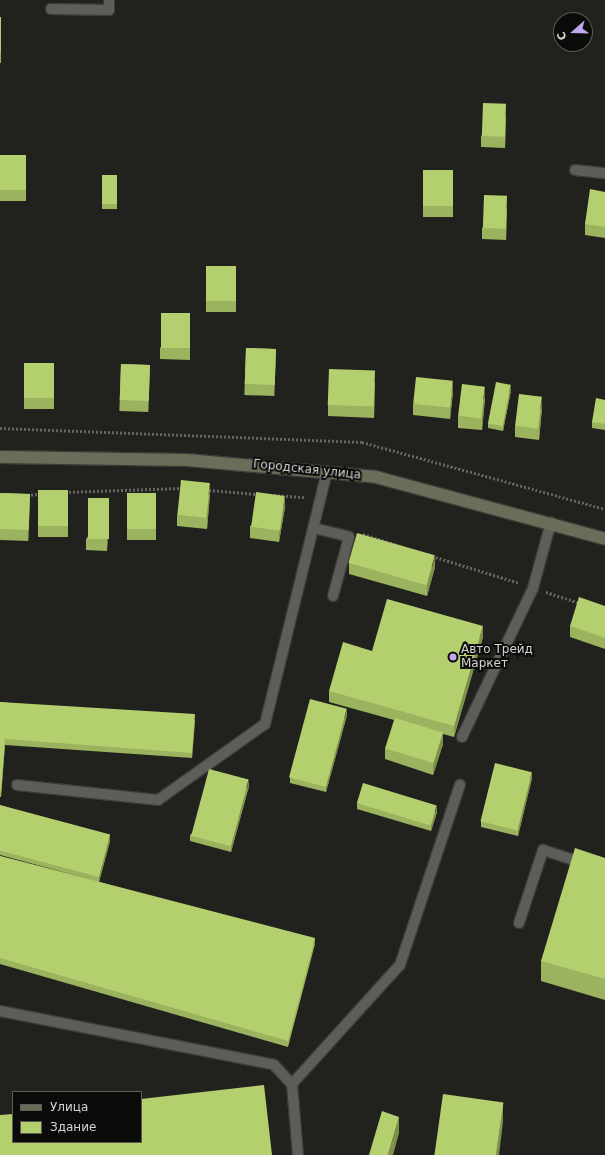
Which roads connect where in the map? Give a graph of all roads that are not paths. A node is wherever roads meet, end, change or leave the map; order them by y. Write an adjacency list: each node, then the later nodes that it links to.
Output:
1 (109, 0): 2 (lane)
2 (51, 9)
3 (575, 170): 4 (lane)
4 (605, 173)
5 (0, 456): 6 (main road, Городская улица)
6 (327, 472): 7 (main road, Городская улица); 8 (lane)
7 (551, 522): 9 (main road, Городская улица); 11 (lane)
8 (315, 524): 10 (lane); 12 (lane)
9 (605, 539)
10 (333, 596)
11 (462, 737)
12 (17, 785)
13 (460, 785): 17 (lane)
14 (605, 870): 15 (lane)
15 (519, 924)
16 (0, 1011): 17 (lane)
17 (292, 1084): 18 (lane)
18 (298, 1155)

